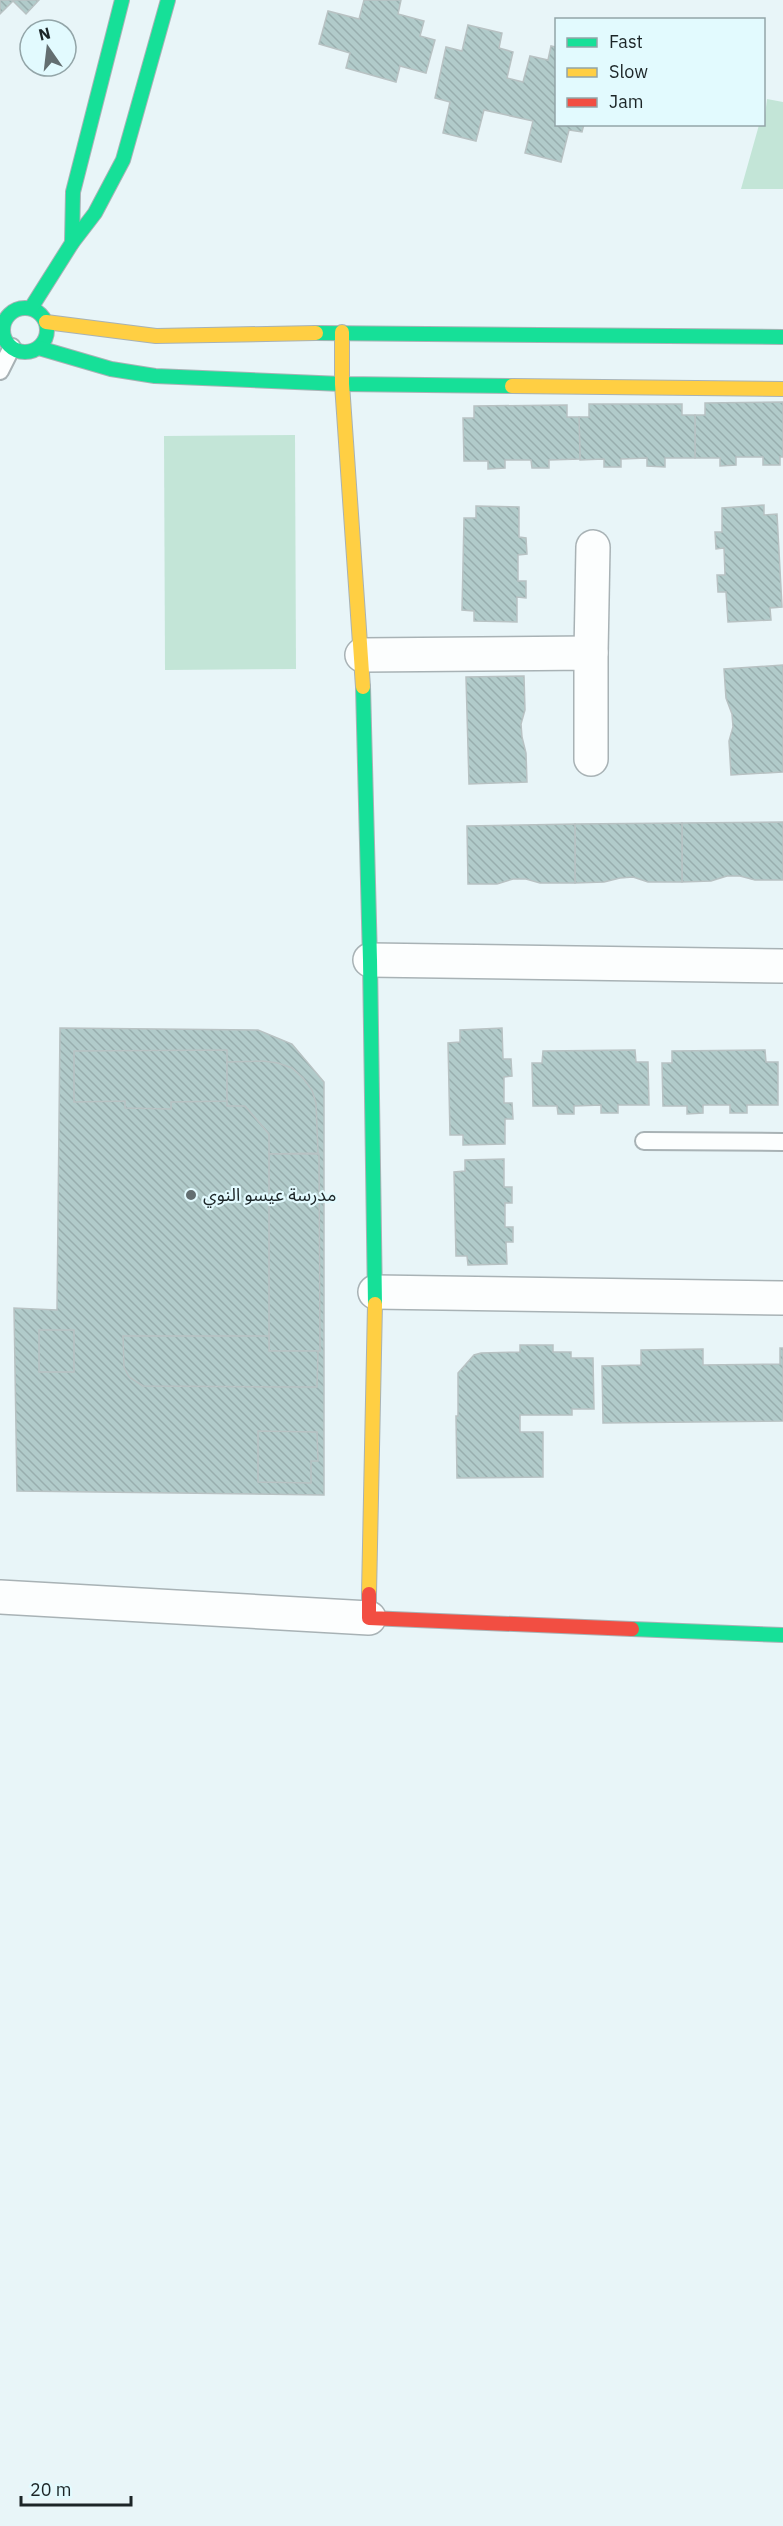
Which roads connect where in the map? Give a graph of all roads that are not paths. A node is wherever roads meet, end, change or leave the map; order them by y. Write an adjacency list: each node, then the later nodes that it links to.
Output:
1 (122, 0): 3 (street)
2 (168, 0): 3 (street)
3 (72, 243): 4 (street)
4 (31, 309): 5 (street); 8 (street)
5 (46, 322): 6 (street); 9 (street)
6 (342, 332): 7 (street); 11 (street)
7 (783, 337)
8 (6, 343): 9 (street); 10 (lane)
9 (39, 348): 11 (street)
10 (0, 371)
11 (342, 384): 12 (street); 15 (street)
12 (783, 389)
13 (593, 547): 14 (street)
14 (591, 653): 15 (street); 16 (street)
15 (362, 655): 17 (street)
16 (591, 759)
17 (370, 960): 18 (street); 21 (street)
18 (783, 966)
19 (644, 1141): 20 (lane)
20 (783, 1142)
21 (375, 1292): 22 (street); 24 (street)
22 (783, 1298)
23 (0, 1597): 24 (street)
24 (369, 1618): 25 (street)
25 (783, 1635)

